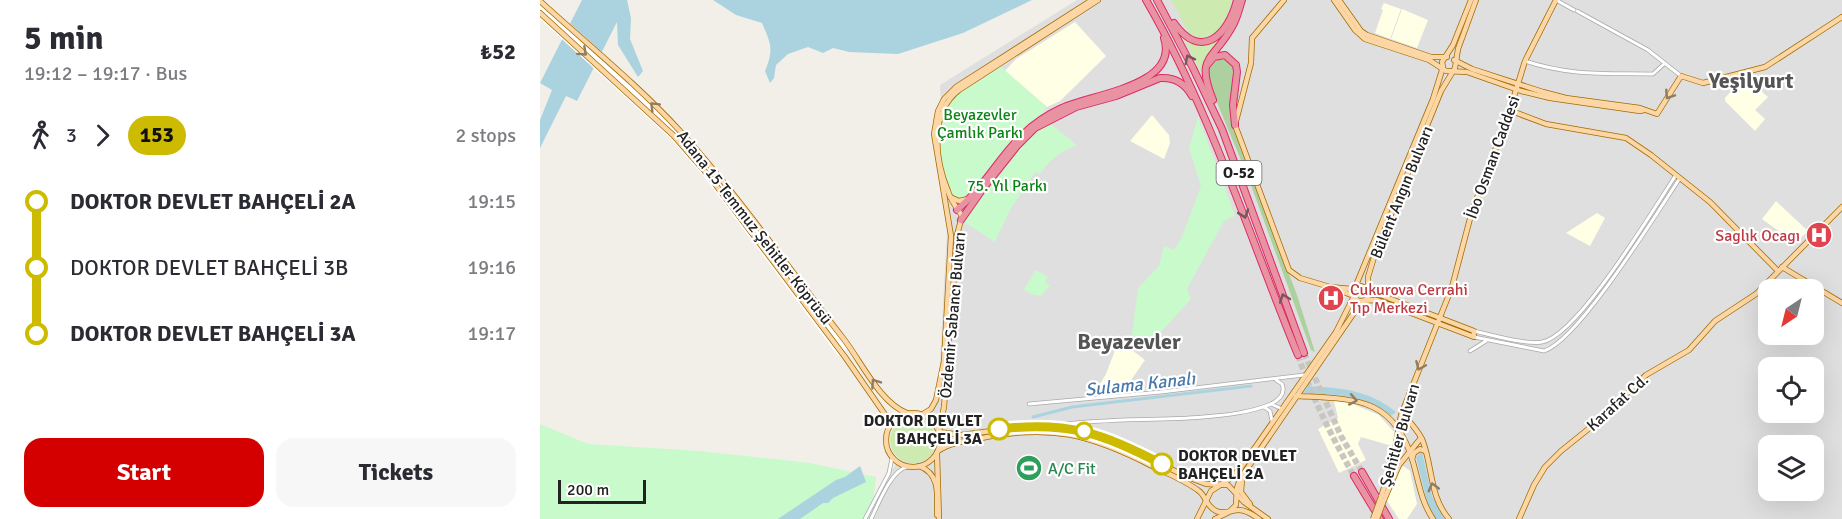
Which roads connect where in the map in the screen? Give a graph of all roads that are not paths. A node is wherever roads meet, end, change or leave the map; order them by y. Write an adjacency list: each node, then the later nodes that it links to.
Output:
1 (1092, 0): 35 (main road, Özdemir Sabancı Bulvarı)
2 (1098, 0): 31 (main road, Özdemir Sabancı Bulvarı)
3 (1146, 0): 14 (highway, O-52)
4 (1157, 0): 5 (highway); 28 (highway, O-52, one-way to 4)
5 (1237, 0)
6 (1242, 0): 21 (highway)
7 (1284, 0): 27 (main road)
8 (1334, 0): 22 (main road)
9 (1339, 0): 17 (main road)
10 (1471, 0): 17 (main road, Bülent Angın Bulvarı)
11 (1476, 0): 18 (main road, Bülent Angın Bulvarı)
12 (1556, 0): 19 (main road, İbo Osman Caddesi); 20 (street)
13 (540, 1): 59 (main road, Adana 15 Temmuz Şehitler Köprüsü, one-way to 13)
14 (1151, 8): 29 (highway, O-52); 32 (highway)
15 (540, 13): 64 (main road, Adana 15 Temmuz Şehitler Köprüsü, one-way to 64)
16 (1842, 17): 24 (main road)
17 (1446, 58): 18 (main road); 22 (main road, Bülent Angın Bulvarı)
18 (1455, 61): 23 (main road, Bülent Angın Bulvarı); 25 (main road)
19 (1525, 61): 20 (street); 25 (main road, İbo Osman Caddesi)
20 (1664, 64): 24 (street)
21 (1205, 66): 27 (highway); 28 (highway)
22 (1443, 67): 23 (main road); 40 (main road, Bülent Angın Bulvarı)
23 (1453, 70): 25 (main road); 41 (main road, Bülent Angın Bulvarı)
24 (1682, 76): 25 (main road, one-way to 25)
25 (1517, 87): 26 (main road, İbo Osman Caddesi)
26 (1509, 110): 30 (main road); 45 (main road, İbo Osman Caddesi)
27 (1235, 125): 39 (main road)
28 (1222, 129): 29 (highway, O-52, one-way to 28)
29 (1212, 132): 36 (highway)
30 (1678, 177): 38 (main road); 48 (street); 49 (street)
31 (950, 196): 32 (main road); 34 (main road, Özdemir Sabancı Bulvarı)
32 (970, 198): 34 (highway)
33 (1842, 207): 38 (main road, Karafat Cd.)
34 (957, 210): 35 (main road); 36 (main road, Özdemir Sabancı Bulvarı)
35 (948, 214): 37 (main road, Özdemir Sabancı Bulvarı)
36 (962, 220): 37 (main road); 66 (main road, Özdemir Sabancı Bulvarı)
37 (950, 224): 61 (main road, Özdemir Sabancı Bulvarı)
38 (1779, 268): 44 (main road); 96 (main road, Karafat Cd.)
39 (1330, 287): 40 (main road); 42 (main road)
40 (1356, 288): 41 (main road); 42 (main road, Bülent Angın Bulvarı)
41 (1367, 290): 43 (main road, Bülent Angın Bulvarı); 45 (main road)
42 (1354, 296): 43 (main road); 52 (main road, Bülent Angın Bulvarı)
43 (1365, 300): 45 (main road); 54 (main road, Bülent Angın Bulvarı)
44 (1842, 303)
45 (1439, 321): 46 (main road); 60 (main road, Şehitler Bulvarı, one-way to 60)
46 (1474, 334): 47 (street); 48 (street)
47 (1487, 340): 50 (street); 51 (street)
48 (1546, 341): 49 (street); 50 (street)
49 (1552, 347): 50 (street)
50 (1547, 350)
51 (1470, 351)
52 (1304, 375): 53 (street); 58 (main road, Bülent Angın Bulvarı)
53 (1275, 379): 55 (street); 56 (street)
54 (1296, 396): 65 (main road, one-way to 65); 78 (main road, Bülent Angın Bulvarı)
55 (1029, 404)
56 (1270, 404): 57 (street); 58 (street)
57 (1264, 407): 62 (street); 63 (street)
58 (1280, 408): 62 (main road, Bülent Angın Bulvarı)
59 (907, 413): 61 (main road); 64 (main road)
60 (1402, 413): 65 (main road, Şehitler Bulvarı); 67 (main road)
61 (923, 414): 66 (main road)
62 (1272, 421): 80 (main road, Bülent Angın Bulvarı)
63 (1054, 426): 66 (main road); 80 (main road)
64 (889, 427): 71 (main road)
65 (1399, 430): 68 (main road); 82 (main road, Şehitler Bulvarı)
66 (939, 431): 70 (main road)
67 (1421, 438): 68 (main road, Şehitler Bulvarı); 69 (main road)
68 (1410, 450): 72 (main road); 73 (main road, Şehitler Bulvarı)
69 (1425, 451): 72 (main road); 95 (main road, one-way to 69)
70 (938, 452): 74 (main road); 83 (main road); 88 (main road)
71 (892, 458): 76 (main road); 86 (street)
72 (1412, 459): 75 (main road)
73 (1398, 465): 75 (main road); 82 (main road, Şehitler Bulvarı)
74 (919, 466): 76 (main road); 88 (main road)
75 (1414, 466): 94 (main road)
76 (907, 467): 87 (street)
77 (1362, 472): 93 (highway)
78 (1242, 476): 81 (main road, Bülent Angın Bulvarı); 85 (main road)
79 (1354, 476): 92 (highway)
80 (1218, 485): 81 (main road); 83 (main road)
81 (1237, 496): 84 (main road); 85 (main road)
82 (1382, 499): 92 (main road, Şehitler Bulvarı, bridge)
83 (1206, 502): 84 (main road); 89 (main road)
84 (1230, 512): 85 (main road); 90 (main road)
85 (1259, 516): 91 (main road)
86 (865, 519)
87 (871, 519)
88 (938, 519)
89 (1197, 519)
90 (1215, 519)
91 (1268, 519)
92 (1377, 519)
93 (1389, 519)
94 (1433, 519)
95 (1449, 519)
96 (1519, 519)

